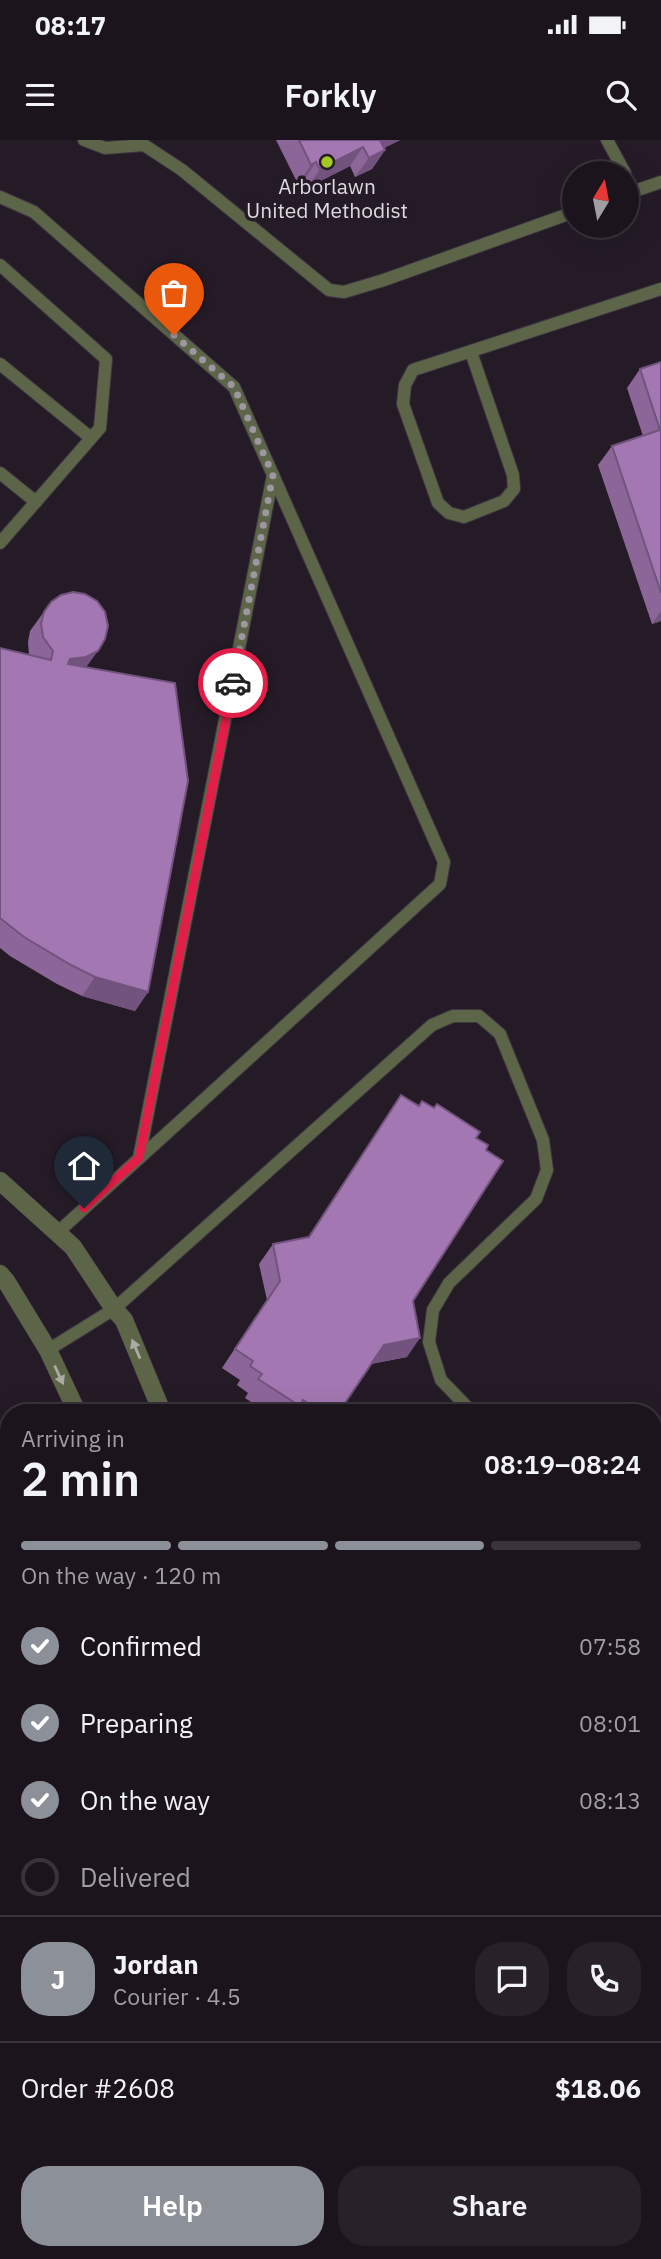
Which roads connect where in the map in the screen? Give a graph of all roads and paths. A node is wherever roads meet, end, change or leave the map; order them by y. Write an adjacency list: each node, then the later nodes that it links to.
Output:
1 (84, 140): 3 (lane)
2 (607, 140): 4 (lane)
3 (144, 143): 8 (lane)
4 (618, 161)
5 (661, 181): 6 (lane)
6 (639, 189)
7 (0, 197): 15 (lane)
8 (562, 216)
9 (0, 265): 13 (lane)
10 (661, 289): 11 (lane)
11 (471, 352): 11 (lane)
12 (0, 364): 13 (lane)
13 (91, 438): 16 (lane)
14 (0, 473): 16 (lane)
15 (273, 475): 18 (lane); 18 (lane)
16 (36, 502): 17 (lane)
17 (0, 543)
18 (139, 1158): 20 (lane)
19 (0, 1181): 20 (street)
20 (57, 1233): 22 (street)
21 (0, 1274): 23 (street)
22 (114, 1309): 23 (lane); 25 (street, one-way to 22); 26 (lane)
23 (48, 1350): 24 (street, one-way to 24)
24 (73, 1404)
25 (159, 1404)
26 (464, 1404)

